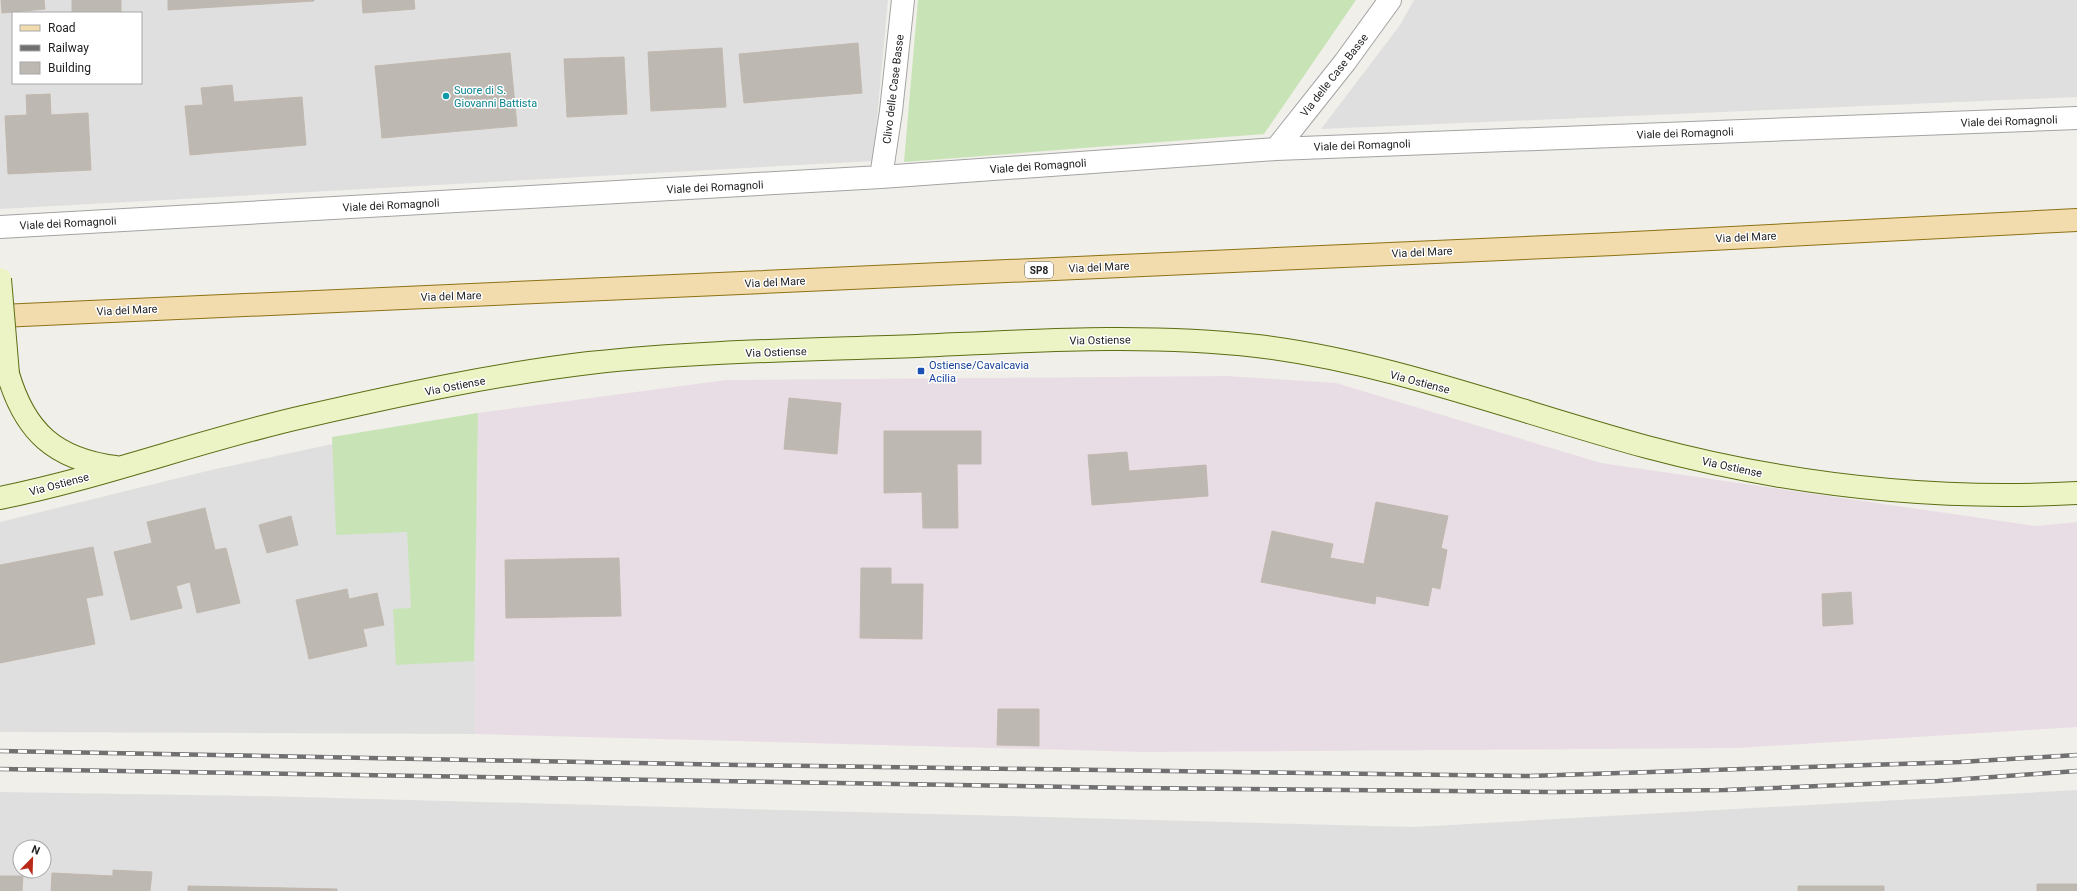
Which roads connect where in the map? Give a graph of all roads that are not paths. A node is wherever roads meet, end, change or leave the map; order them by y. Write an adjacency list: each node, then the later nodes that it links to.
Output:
1 (903, 0): 5 (street, Clivo delle Case Basse)
2 (1390, 0): 4 (street, Via delle Case Basse)
3 (2077, 118): 4 (street, Viale dei Romagnoli)
4 (1276, 148): 5 (street, Viale dei Romagnoli)
5 (881, 177): 7 (street, Viale dei Romagnoli)
6 (2077, 220): 9 (main road, Via del Mare / SP8)
7 (0, 227)
8 (0, 279): 10 (main road, Via Ostiense, bridge)
9 (0, 316)
10 (8, 374): 11 (main road, Via Ostiense); 12 (main road, Via Ostiense)
11 (0, 394)
12 (118, 467): 13 (main road, Via Ostiense); 14 (main road, Via Ostiense)
13 (2077, 493)
14 (0, 498)

